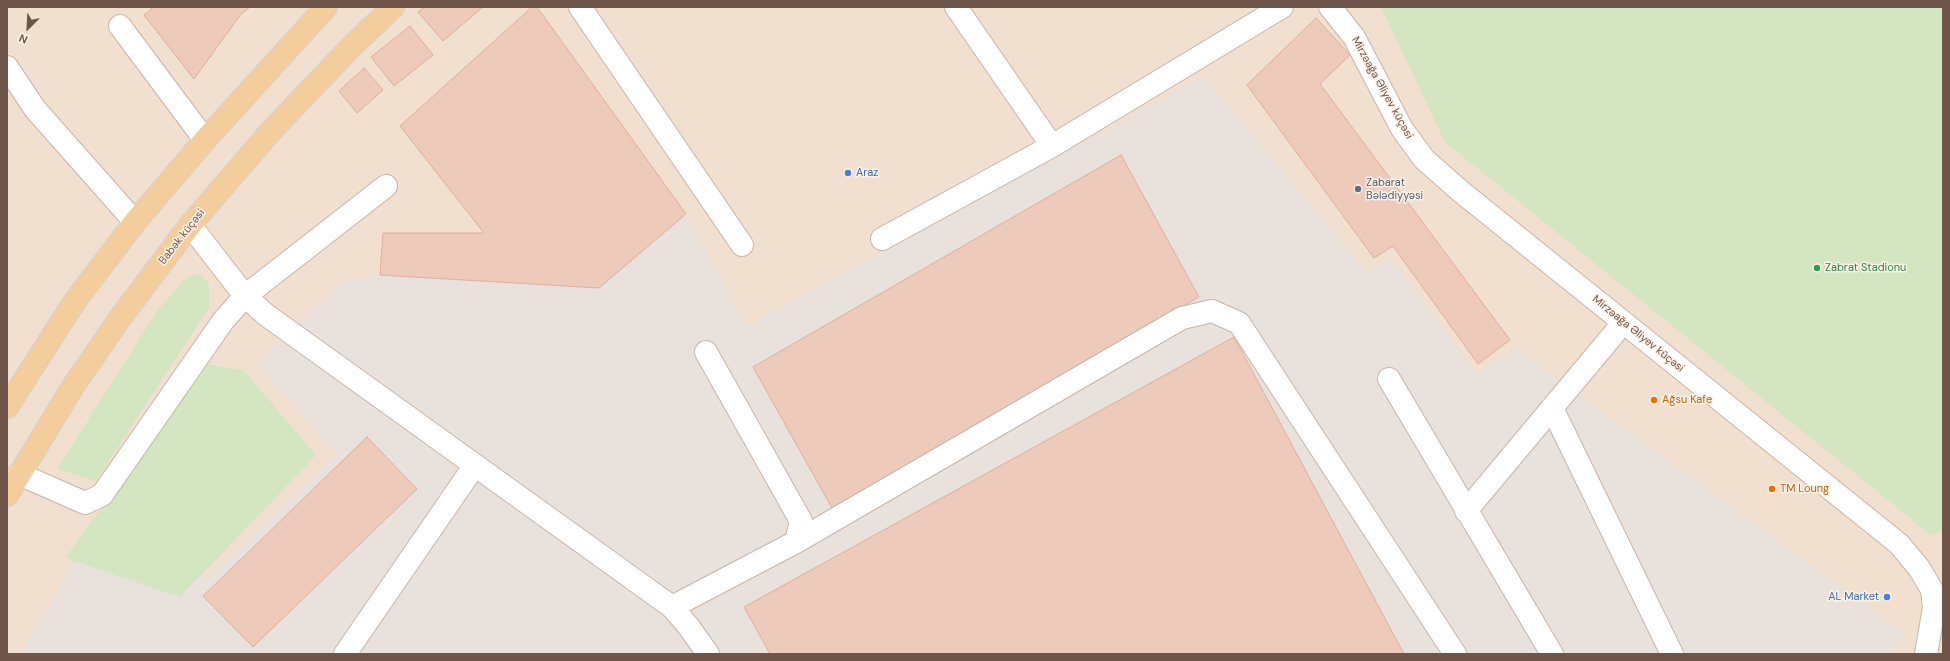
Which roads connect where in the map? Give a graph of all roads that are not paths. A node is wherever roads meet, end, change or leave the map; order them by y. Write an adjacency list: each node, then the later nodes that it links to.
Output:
1 (326, 7): 9 (main road)
2 (392, 7): 13 (main road, Babək küçəsi)
3 (580, 7): 15 (street)
4 (956, 7): 10 (street)
5 (1282, 7): 10 (street)
6 (1330, 7): 17 (street, Mirzəağa Əliyev küçəsi)
7 (120, 26): 9 (street)
8 (7, 67): 12 (street)
9 (204, 140): 12 (main road)
10 (1052, 146): 14 (street)
11 (386, 186): 16 (street)
12 (135, 222): 20 (main road)
13 (190, 225): 16 (street); 23 (main road, Babək küçəsi)
14 (882, 240)
15 (742, 245)
16 (245, 296): 22 (street); 23 (street)
17 (1624, 323): 21 (street); 27 (street, Mirzəağa Əliyev küçəsi)
18 (706, 352): 26 (street)
19 (1389, 380): 25 (street)
20 (7, 407)
21 (1552, 408): 25 (street); 34 (street)
22 (476, 465): 28 (street); 30 (street)
23 (19, 474): 24 (main road, Babək küçəsi)
24 (7, 495)
25 (1466, 511): 33 (street)
26 (796, 542): 28 (street); 32 (street)
27 (1937, 590): 29 (street, Mirzəağa Əliyev küçəsi)
28 (672, 607): 31 (street)
29 (1933, 647)
30 (345, 654)
31 (708, 654)
32 (1455, 654)
33 (1552, 654)
34 (1672, 654)

